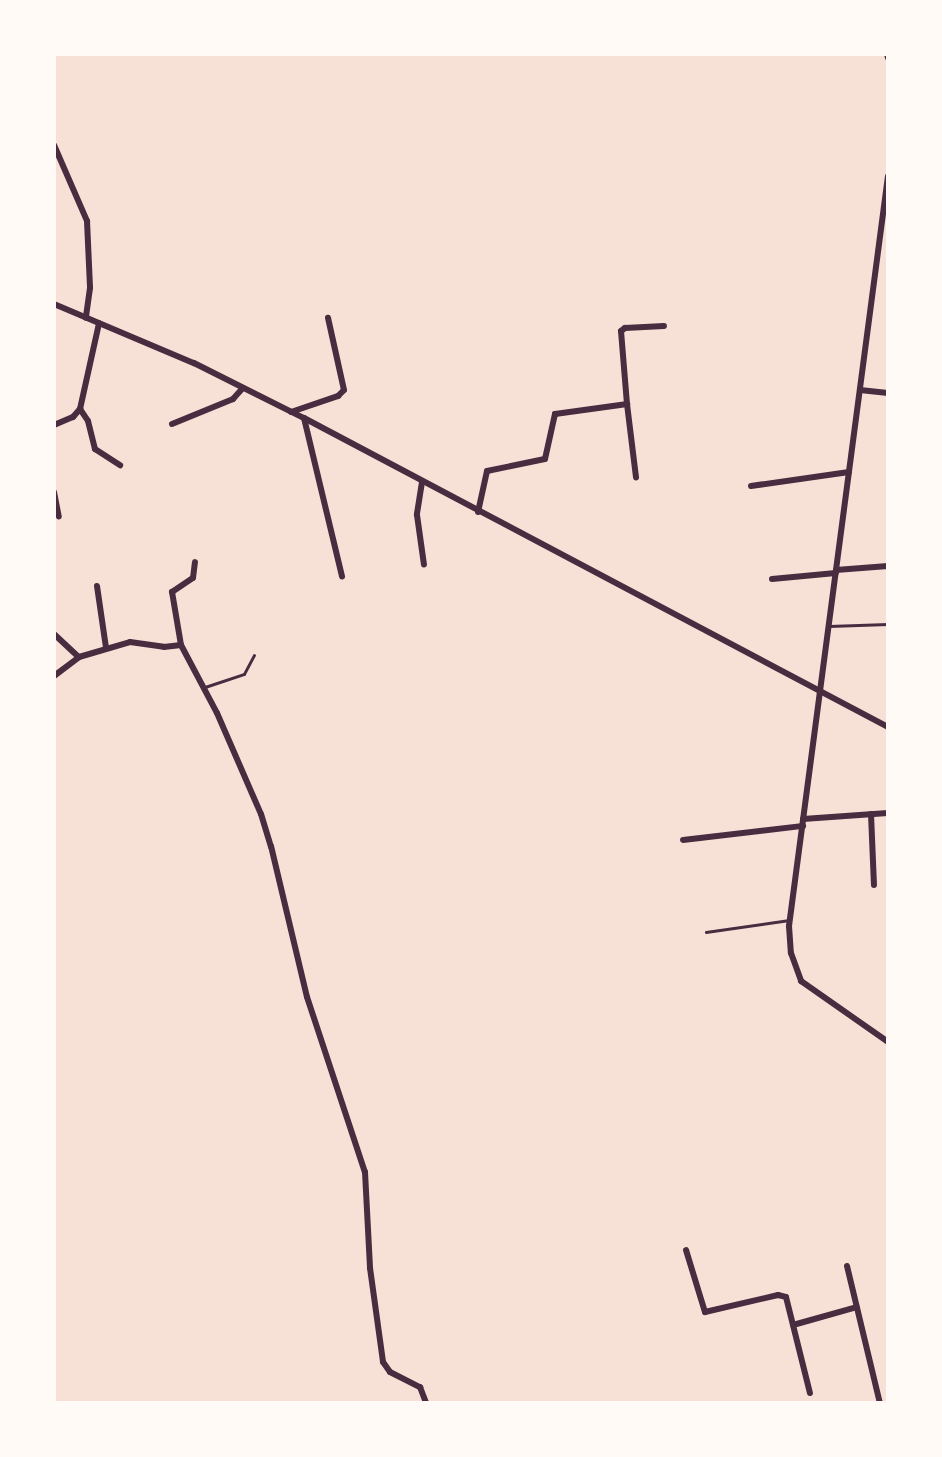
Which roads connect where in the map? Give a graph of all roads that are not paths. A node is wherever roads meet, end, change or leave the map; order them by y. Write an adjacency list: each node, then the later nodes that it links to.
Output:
1 (54, 145): 4 (street)
2 (888, 176): 9 (street)
3 (54, 304): 4 (street)
4 (86, 318): 6 (street)
5 (328, 318): 13 (street)
6 (99, 323): 8 (street); 12 (street)
7 (664, 326): 11 (street)
8 (243, 388): 13 (street); 15 (street)
9 (860, 390): 10 (street); 18 (street)
10 (888, 393)
11 (627, 404): 19 (street); 23 (street)
12 (80, 410): 16 (street); 17 (street)
13 (291, 412): 14 (street)
14 (304, 418): 20 (street); 29 (street)
15 (172, 424)
16 (54, 425)
17 (120, 465)
18 (844, 472): 21 (street); 28 (street)
19 (636, 477)
20 (422, 482): 23 (street); 26 (street)
21 (751, 486)
22 (54, 492): 24 (street)
23 (478, 512): 41 (street)
24 (60, 517)
25 (195, 562): 35 (street)
26 (424, 565)
27 (888, 566): 28 (street)
28 (835, 572): 30 (street); 33 (street)
29 (342, 576)
30 (772, 579)
31 (97, 586): 36 (street)
32 (888, 624): 33 (lane)
33 (829, 626): 41 (street)
34 (54, 634): 38 (street)
35 (181, 645): 36 (street); 40 (street)
36 (106, 648): 38 (street)
37 (254, 654): 40 (lane)
38 (79, 657): 39 (street)
39 (54, 676)
40 (204, 687): 56 (street)
41 (820, 692): 42 (street); 45 (street)
42 (888, 727)
43 (888, 813): 44 (street)
44 (871, 814): 45 (street); 47 (street)
45 (802, 824): 46 (street); 48 (street)
46 (683, 840)
47 (874, 885)
48 (789, 920): 49 (lane); 50 (street)
49 (706, 932)
50 (888, 1042)
51 (686, 1250): 54 (street)
52 (847, 1266): 53 (street)
53 (857, 1307): 54 (street); 57 (street)
54 (793, 1325): 55 (street)
55 (810, 1393)
56 (426, 1403)
57 (880, 1403)

